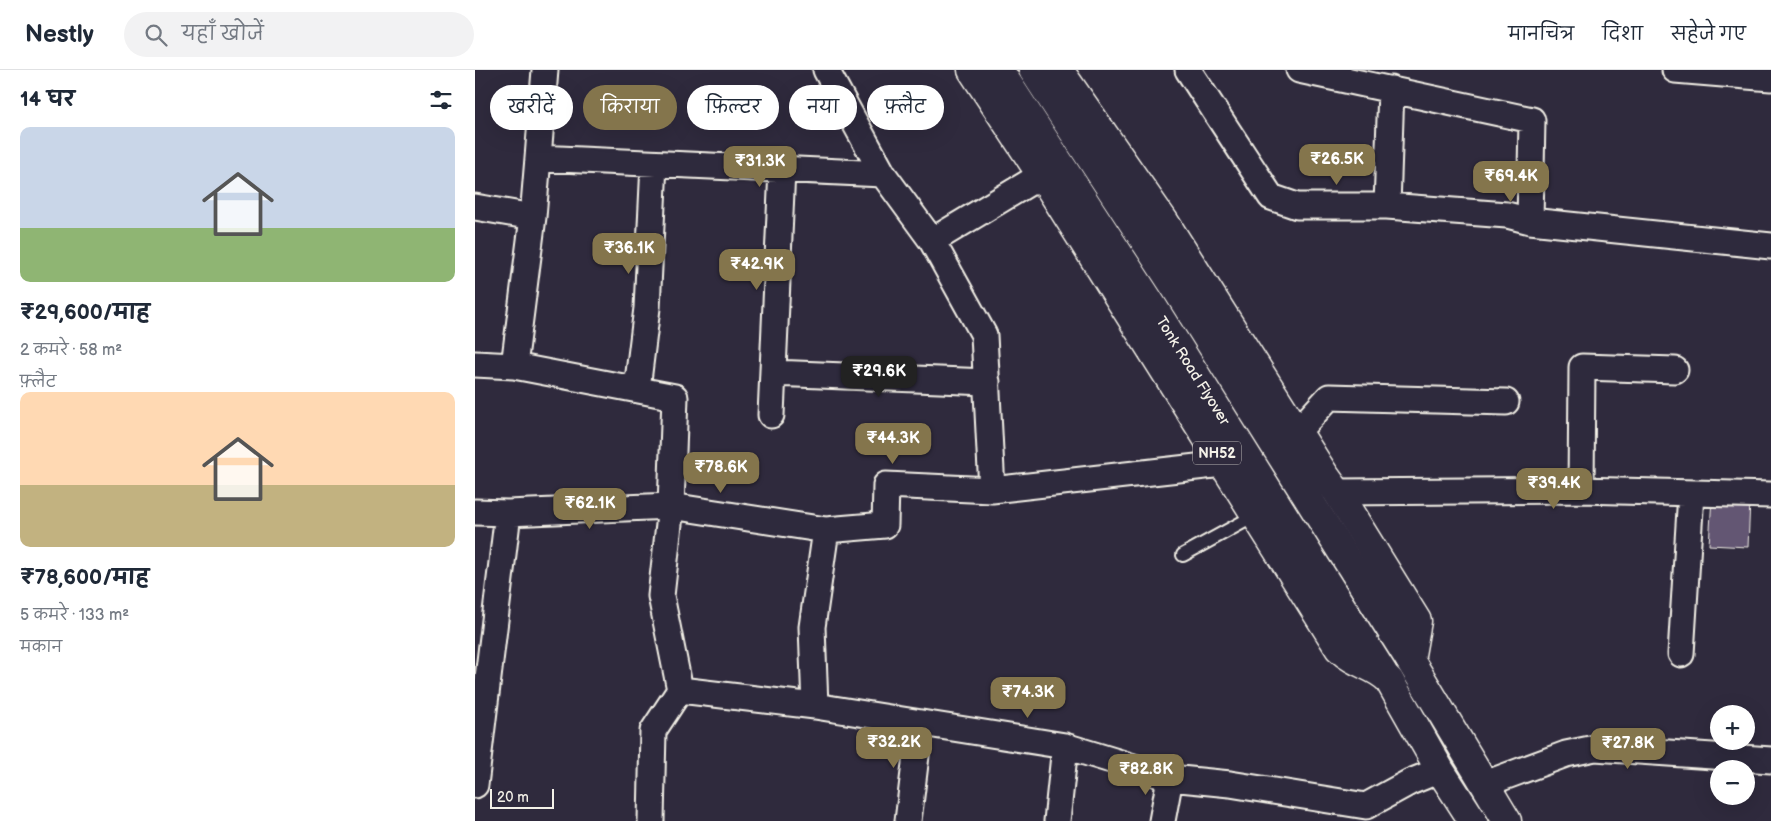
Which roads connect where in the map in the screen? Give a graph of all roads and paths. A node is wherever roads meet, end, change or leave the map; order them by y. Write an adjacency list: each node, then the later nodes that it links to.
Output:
1 (545, 70): 11 (street)
2 (826, 70): 14 (street)
3 (979, 70): 15 (main road, NH52); 45 (main road, Tonk Road Flyover)
4 (1033, 70): 44 (main road, Tonk Road Flyover)
5 (1059, 70): 30 (main road)
6 (1188, 70): 17 (street)
7 (1299, 70): 10 (street)
8 (1675, 70): 9 (street)
9 (1771, 78)
10 (1391, 89): 17 (street); 19 (street)
11 (538, 158): 12 (street); 18 (street)
12 (654, 164): 13 (street); 27 (street)
13 (782, 169): 14 (street); 25 (street)
14 (883, 174): 20 (street)
15 (1046, 182): 20 (street); 31 (main road, NH52)
16 (475, 206): 18 (street)
17 (1387, 206): 19 (street)
18 (533, 217): 23 (street)
19 (1530, 221): 21 (street)
20 (932, 241): 26 (street)
21 (1771, 246)
22 (475, 364): 23 (street)
23 (514, 366): 27 (street)
24 (1675, 370): 33 (street)
25 (773, 373): 26 (street); 29 (street)
26 (987, 382): 32 (street)
27 (637, 389): 37 (street)
28 (1506, 402): 30 (street)
29 (771, 415)
30 (1297, 432): 34 (main road)
31 (1223, 464): 32 (street); 40 (main road, NH52)
32 (992, 490): 41 (street)
33 (1581, 490): 34 (street); 35 (street)
34 (1337, 492): 44 (main road)
35 (1691, 493): 36 (street); 43 (street)
36 (1771, 495)
37 (671, 506): 39 (street); 41 (street); 46 (street)
38 (475, 512): 39 (street)
39 (508, 514): 54 (street)
40 (1256, 515): 42 (lane); 45 (main road, NH52)
41 (826, 530): 47 (street)
42 (1183, 555)
43 (1681, 654)
44 (1410, 660): 53 (main road, Tonk Road Flyover)
45 (1383, 673): 51 (main road, Tonk Road Flyover)
46 (680, 690): 47 (street); 55 (street)
47 (815, 706): 48 (street)
48 (920, 723): 49 (street); 56 (street)
49 (1065, 746): 52 (street); 57 (street)
50 (1771, 760): 53 (street)
51 (1440, 770): 52 (street); 59 (main road, Tonk Road Flyover)
52 (1170, 778): 58 (street)
53 (1485, 784): 60 (main road, Tonk Road Flyover)
54 (475, 785)
55 (651, 821)
56 (908, 821)
57 (1057, 821)
58 (1162, 821)
59 (1473, 821)
60 (1507, 821)

